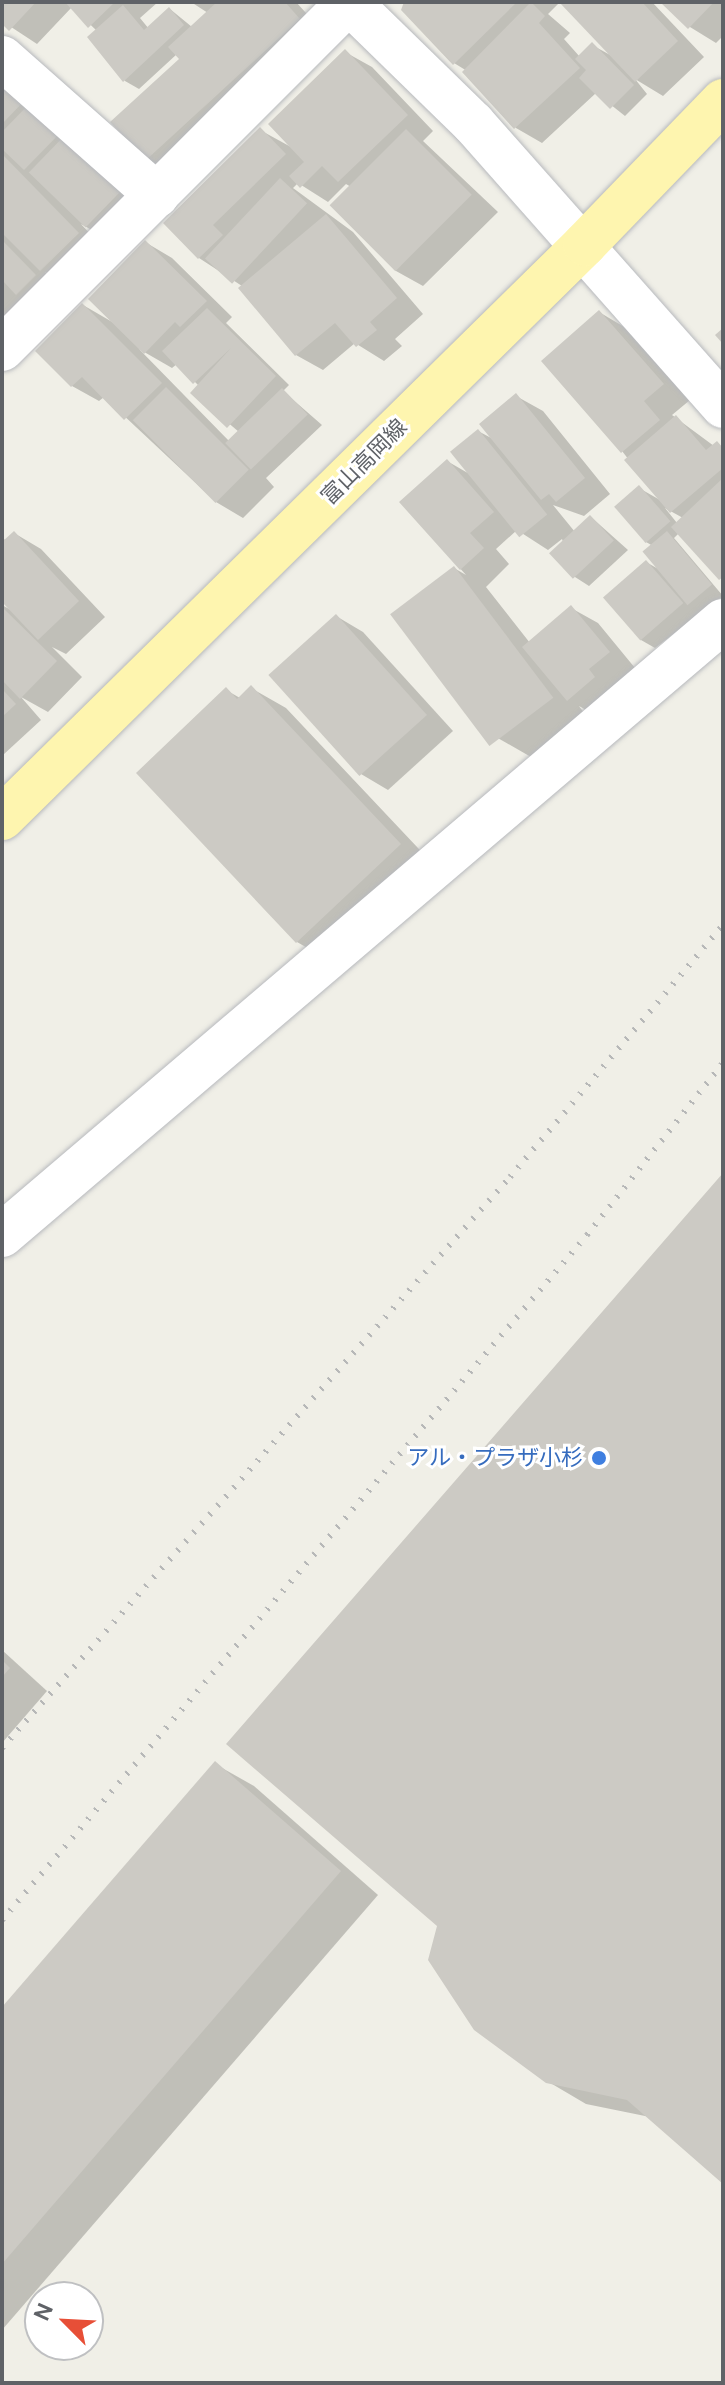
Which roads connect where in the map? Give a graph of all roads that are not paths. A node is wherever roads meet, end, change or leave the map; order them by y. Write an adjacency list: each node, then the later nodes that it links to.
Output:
1 (353, 4): 4 (street); 5 (street)
2 (2, 58): 4 (street)
3 (723, 101): 5 (main road, 富山高岡線)
4 (157, 195): 6 (street)
5 (585, 244): 7 (street); 9 (main road, 富山高岡線)
6 (2, 349)
7 (723, 406)
8 (723, 621): 10 (street)
9 (2, 818)
10 (2, 1235)

